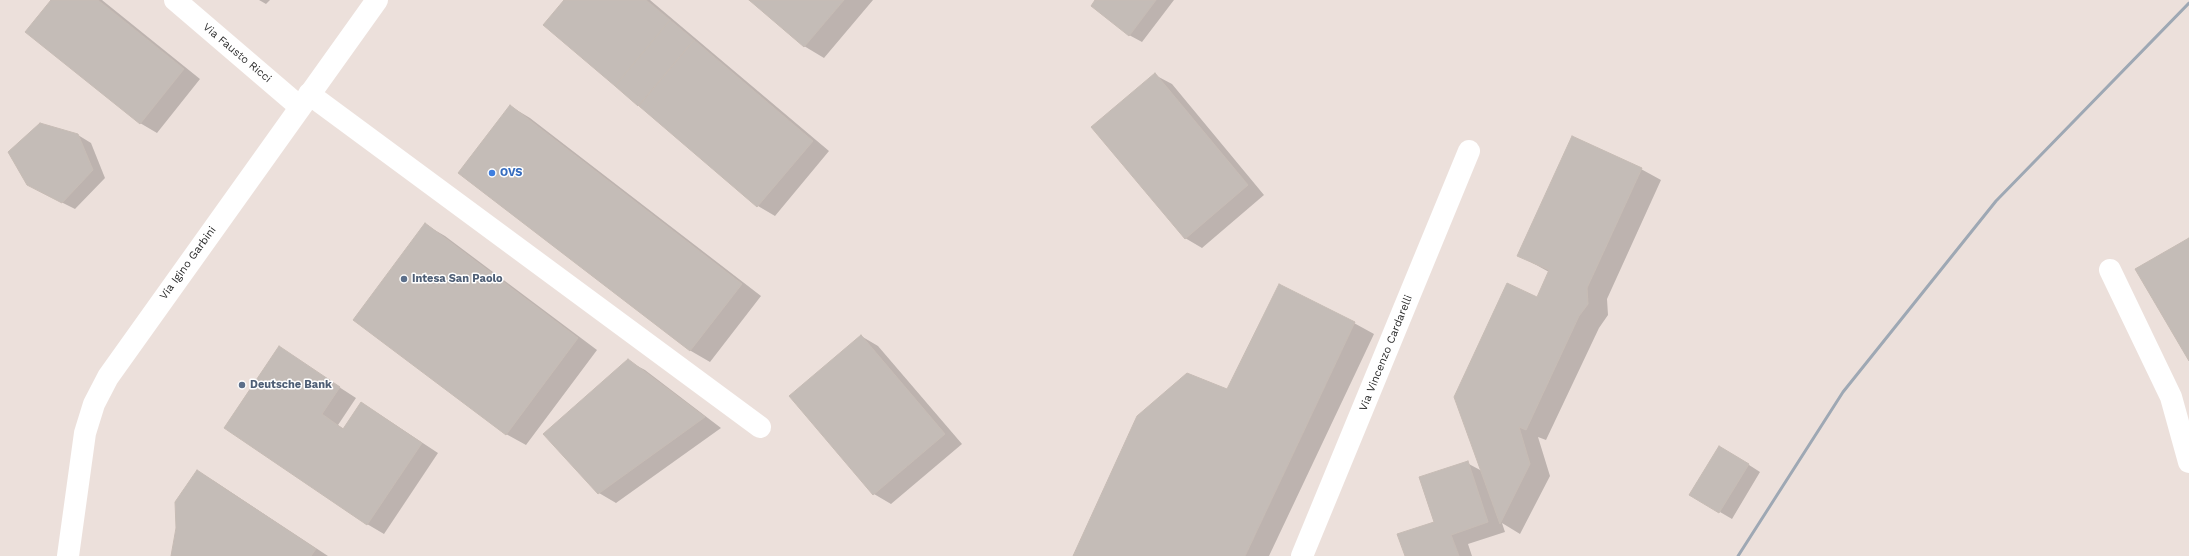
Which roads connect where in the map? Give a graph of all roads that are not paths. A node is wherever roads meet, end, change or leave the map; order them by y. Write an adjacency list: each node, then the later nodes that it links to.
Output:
1 (174, 0): 3 (street, Via Fausto Ricci)
2 (377, 0): 3 (street, Via Igino Garbini)
3 (305, 100): 6 (street, Via Fausto Ricci); 8 (street, Via Igino Garbini)
4 (1469, 151): 9 (street, Via Vincenzo Cardarelli)
5 (2110, 270): 7 (street)
6 (760, 427)
7 (2189, 462)
8 (68, 556)
9 (1302, 556)

